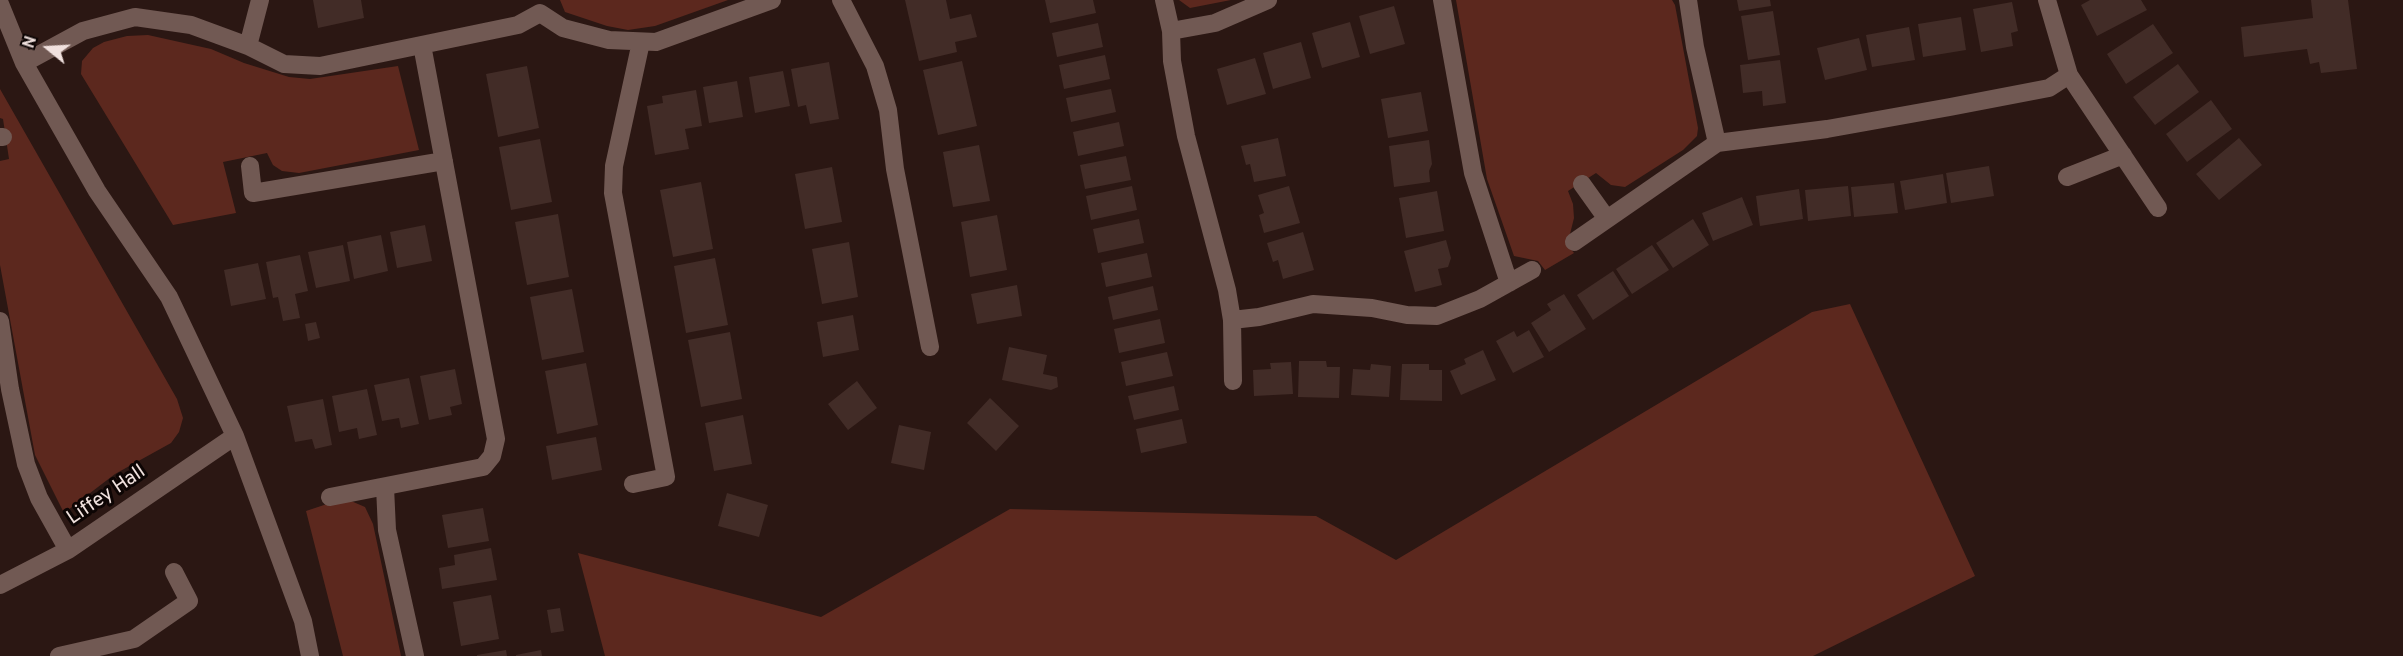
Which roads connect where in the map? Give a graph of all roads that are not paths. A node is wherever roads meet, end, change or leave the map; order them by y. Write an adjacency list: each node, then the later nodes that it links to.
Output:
1 (260, 0): 14 (street)
2 (772, 0): 12 (street)
3 (841, 0): 30 (street)
4 (1164, 0): 11 (street)
5 (1268, 0): 11 (street)
6 (1442, 0): 27 (street)
7 (1688, 0): 17 (street)
8 (2047, 0): 16 (street)
9 (0, 4): 15 (street)
10 (541, 7): 12 (street); 13 (street)
11 (1171, 31): 28 (street)
12 (641, 42): 33 (street)
13 (422, 45): 14 (street); 19 (street)
14 (249, 46): 15 (street)
15 (24, 63): 32 (street)
16 (2069, 75): 17 (street); 18 (street)
17 (1717, 143): 24 (street)
18 (2123, 155): 21 (street); 23 (street)
19 (444, 161): 20 (street); 34 (street)
20 (250, 166)
21 (2067, 177)
22 (1582, 184): 24 (street)
23 (2158, 208)
24 (1607, 219): 25 (street)
25 (1574, 242)
26 (1532, 270): 27 (street)
27 (1509, 283): 28 (street)
28 (1232, 320): 31 (street)
29 (0, 321): 36 (street)
30 (930, 347)
31 (1233, 381)
32 (235, 436): 36 (street, Liffey Hall); 40 (street)
33 (633, 484)
34 (385, 487): 35 (street); 41 (street)
35 (330, 497)
36 (68, 550): 38 (street, Liffey Hall)
37 (174, 572): 39 (street)
38 (0, 585)
39 (59, 656)
40 (310, 656)
41 (415, 656)

